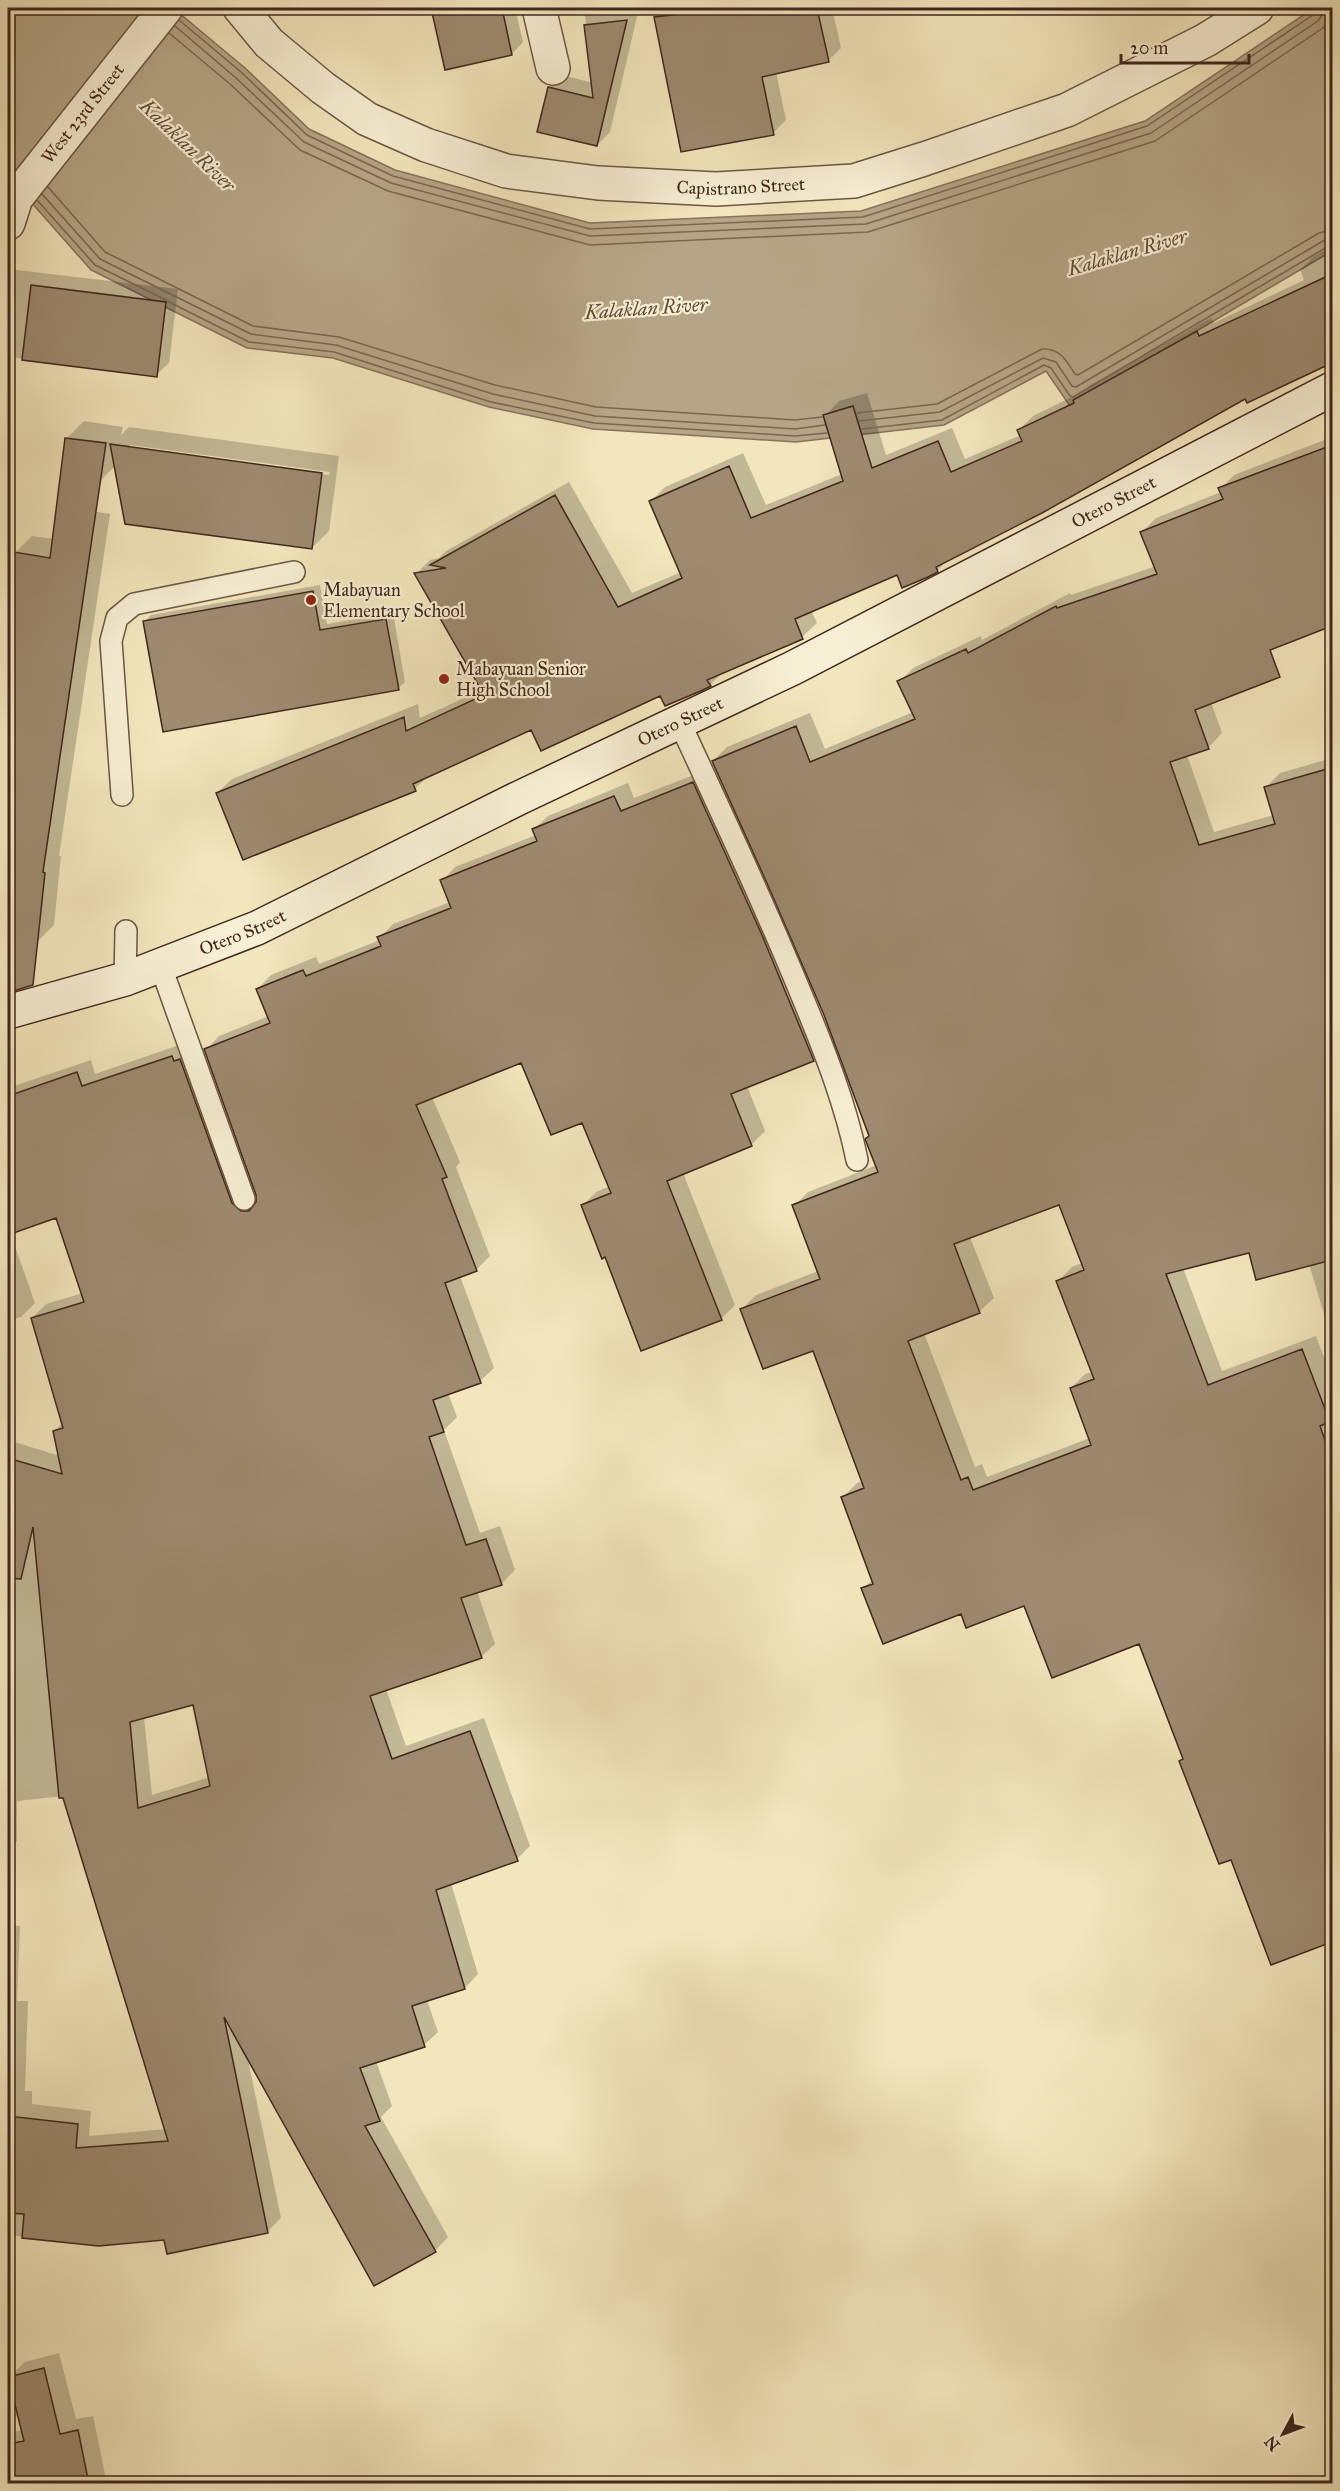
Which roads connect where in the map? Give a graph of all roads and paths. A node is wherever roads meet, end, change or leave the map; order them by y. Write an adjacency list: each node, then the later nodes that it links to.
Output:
1 (166, 8): 6 (main road, West 23rd Street)
2 (240, 8): 4 (main road, Capistrano Street)
3 (539, 8): 5 (main road)
4 (1257, 8)
5 (553, 68)
6 (12, 211)
7 (1332, 389): 9 (main road, Otero Street)
8 (294, 572): 10 (lane)
9 (679, 721): 12 (main road, Otero Street); 15 (lane)
10 (122, 795)
11 (126, 931): 13 (lane)
12 (161, 967): 13 (main road, Otero Street); 16 (lane)
13 (125, 979): 14 (main road, Otero Street)
14 (8, 1012)
15 (857, 1160)
16 (244, 1199)

